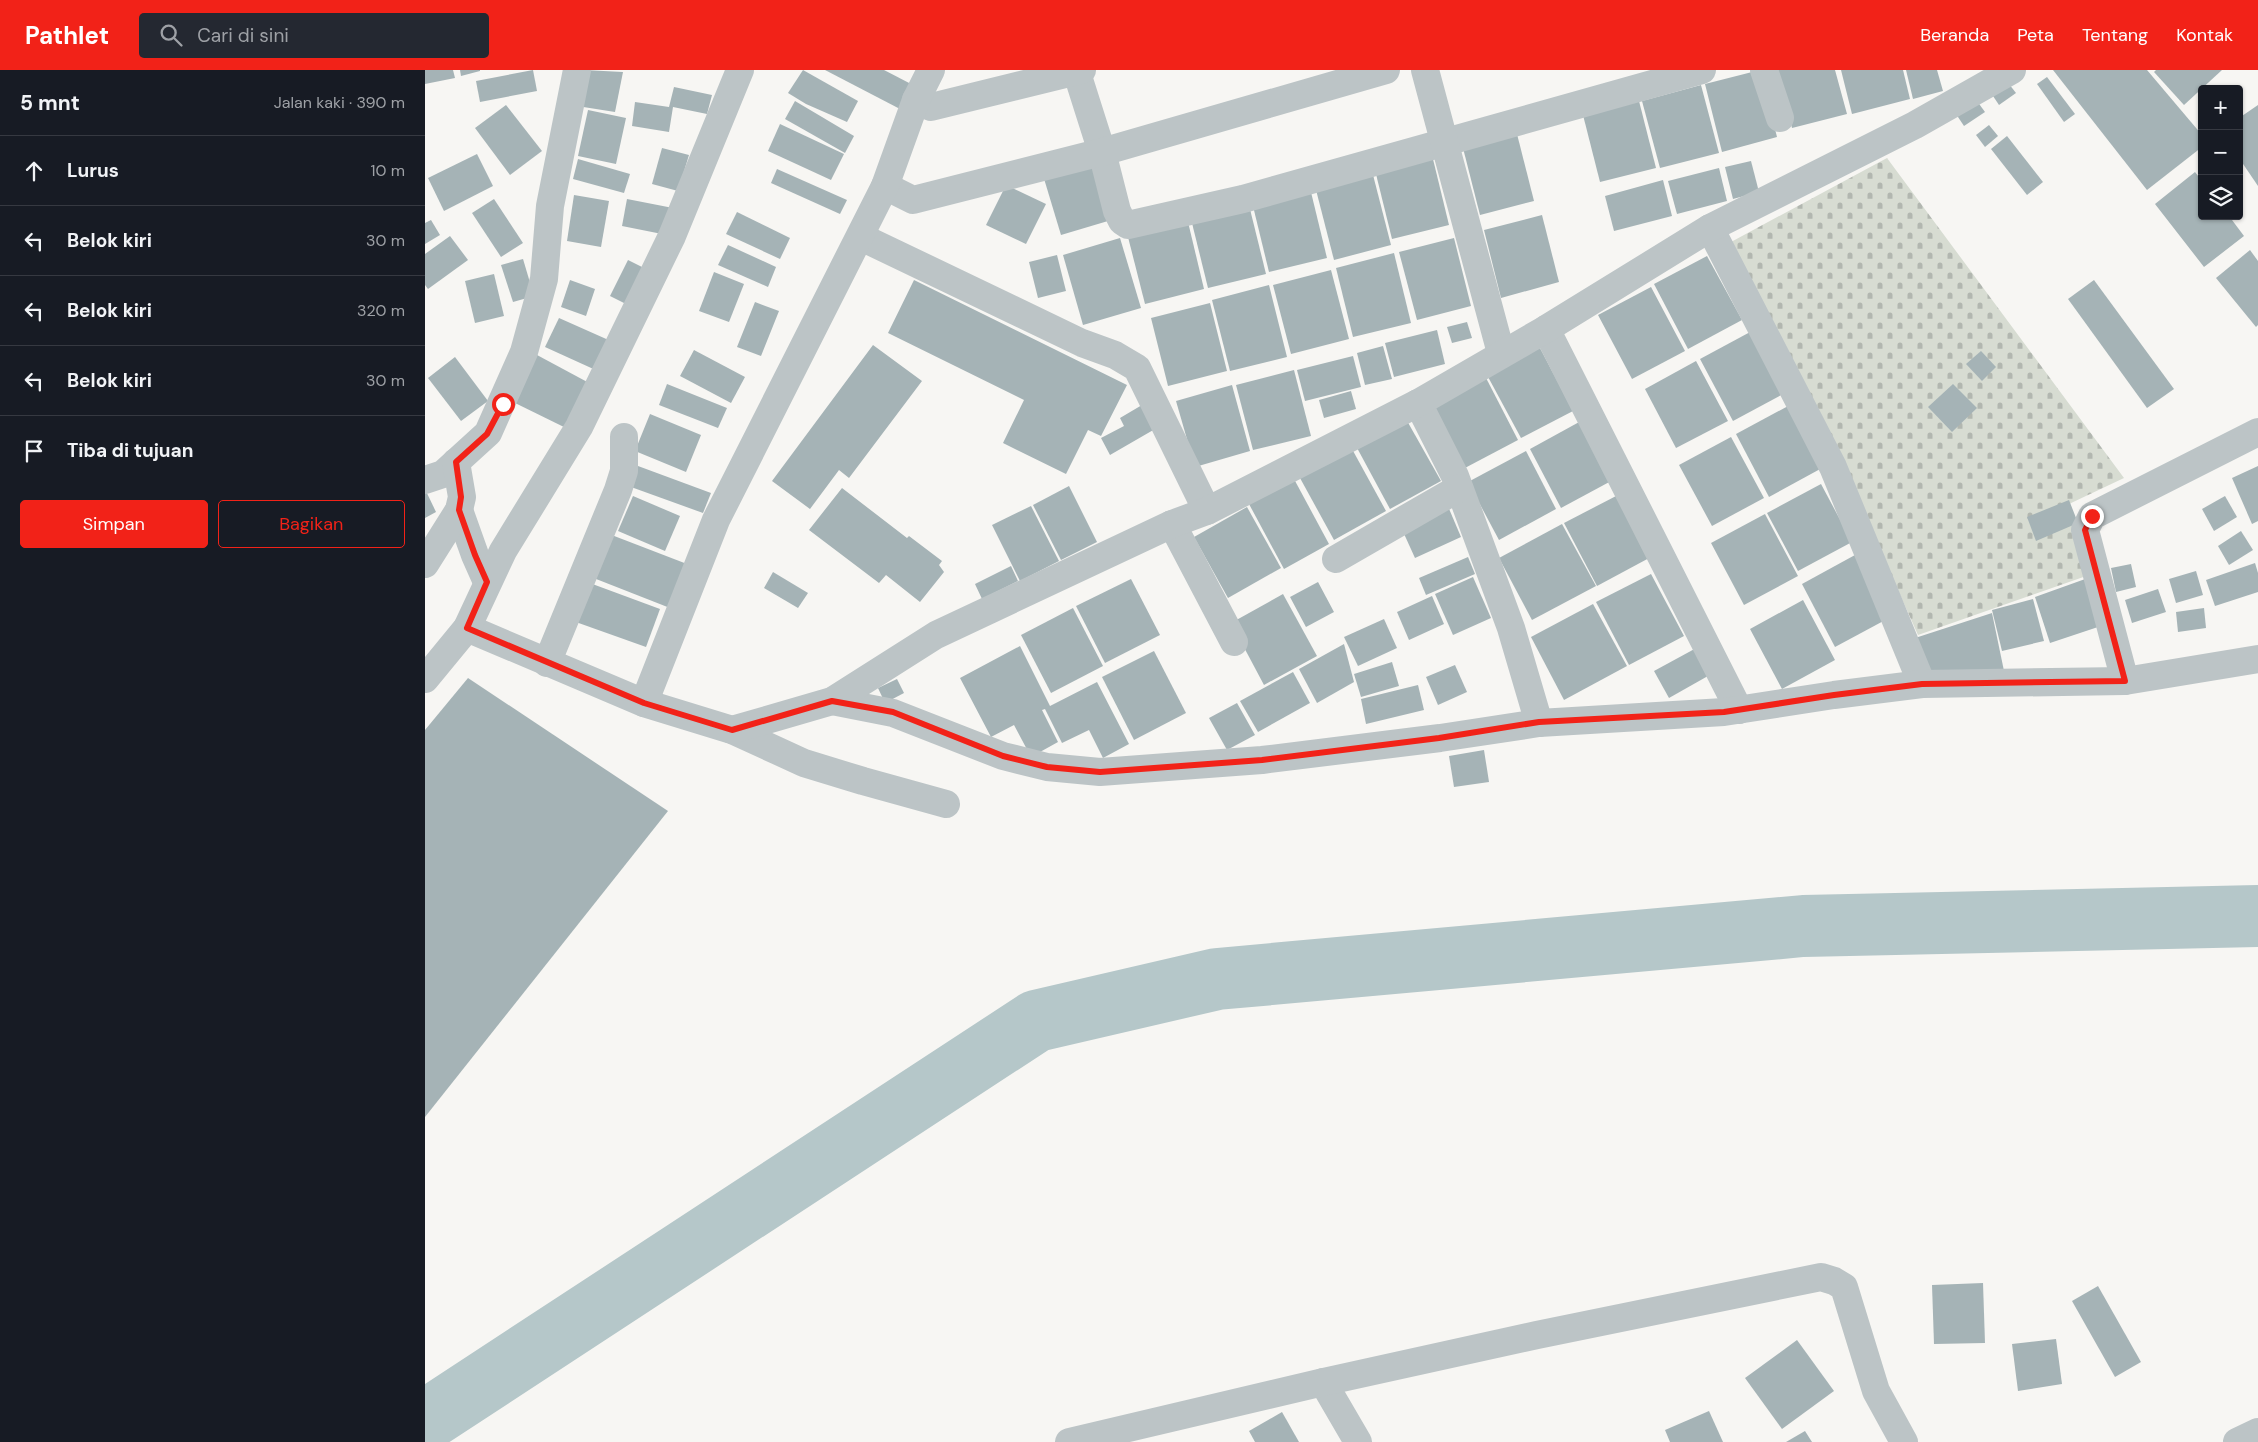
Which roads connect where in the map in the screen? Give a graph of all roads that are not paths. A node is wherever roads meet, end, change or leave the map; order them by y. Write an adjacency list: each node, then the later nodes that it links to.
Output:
1 (577, 70): 22 (street)
2 (740, 70): 30 (street)
3 (931, 70): 10 (street)
4 (1078, 70): 10 (street); 13 (street)
5 (1386, 70): 13 (street)
6 (1425, 70): 12 (street)
7 (1702, 70): 12 (street)
8 (1764, 70): 11 (street)
9 (2012, 70): 15 (street)
10 (916, 100): 14 (street)
11 (1779, 118)
12 (1445, 142): 13 (street); 18 (street)
13 (1102, 152): 14 (street)
14 (885, 186): 16 (street)
15 (1709, 228): 17 (street); 37 (street)
16 (861, 237): 26 (street); 39 (street)
17 (1546, 329): 18 (street); 40 (street)
18 (1501, 353): 19 (street)
19 (1418, 403): 24 (street); 26 (street)
20 (2258, 432): 36 (street)
21 (624, 437): 34 (street)
22 (456, 462): 23 (street); 25 (street)
23 (425, 480)
24 (1459, 488): 28 (street); 41 (street)
25 (459, 510): 29 (street); 30 (street)
26 (1207, 511): 27 (street)
27 (1172, 524): 32 (street); 38 (street)
28 (1336, 559)
29 (425, 564)
30 (487, 582): 31 (street)
31 (467, 628): 34 (street); 35 (street)
32 (1234, 642)
33 (2258, 659): 36 (street)
34 (547, 662): 39 (street)
35 (425, 679)
36 (2125, 681): 37 (street)
37 (1922, 684): 40 (street)
38 (832, 701): 41 (street); 42 (street)
39 (644, 703): 42 (street)
40 (1739, 710): 41 (street)
41 (1539, 722)
42 (732, 730): 43 (street)
43 (946, 804)
44 (1323, 1382): 46 (street); 47 (street); 48 (street)
45 (2258, 1432): 49 (street)
46 (1069, 1442)
47 (1358, 1442)
48 (1904, 1442)
49 (2237, 1442)

